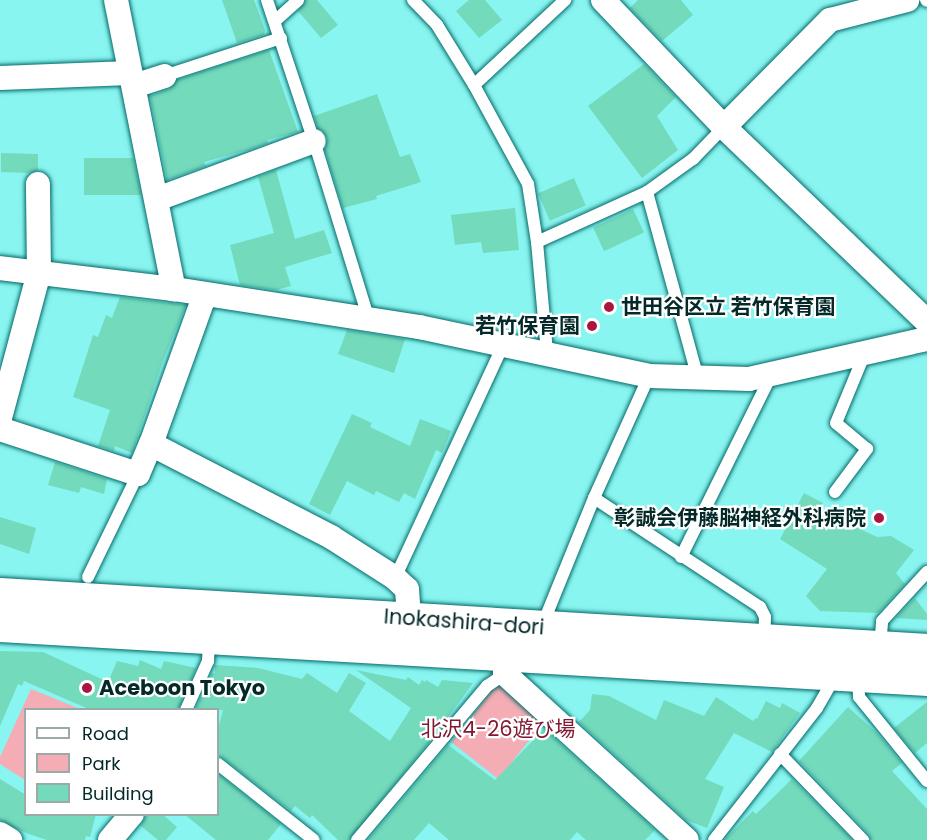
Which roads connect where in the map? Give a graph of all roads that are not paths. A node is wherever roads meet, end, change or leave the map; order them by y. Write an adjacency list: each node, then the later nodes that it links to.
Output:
1 (116, 0): 12 (street)
2 (267, 0): 8 (lane)
3 (298, 0): 8 (lane)
4 (413, 0): 13 (lane)
5 (565, 0): 13 (lane)
6 (603, 0): 14 (street)
7 (907, 0): 14 (street)
8 (275, 21): 9 (lane)
9 (281, 38): 10 (lane); 15 (lane)
10 (164, 76): 12 (street)
11 (0, 78): 12 (street)
12 (132, 79): 18 (street)
13 (474, 85): 19 (lane)
14 (724, 127): 17 (lane); 25 (street)
15 (314, 141): 18 (street); 24 (lane)
16 (38, 184): 21 (street)
17 (647, 192): 19 (lane); 32 (lane)
18 (157, 199): 22 (street)
19 (537, 242): 28 (lane)
20 (0, 268): 21 (street)
21 (39, 272): 22 (street); 33 (street)
22 (174, 289): 23 (street)
23 (205, 294): 24 (street); 35 (street)
24 (369, 320): 27 (street)
25 (927, 322)
26 (927, 339): 29 (street)
27 (503, 345): 28 (street); 42 (lane)
28 (547, 352): 31 (street)
29 (865, 353): 30 (street); 37 (lane)
30 (772, 374): 32 (street); 39 (lane)
31 (649, 376): 32 (street); 38 (lane)
32 (699, 378)
33 (0, 418)
34 (0, 429): 36 (street)
35 (152, 444): 36 (street); 42 (street)
36 (138, 474): 41 (lane)
37 (835, 492)
38 (594, 498): 39 (lane); 46 (lane)
39 (681, 557): 48 (lane)
40 (927, 572): 49 (lane)
41 (88, 577)
42 (395, 578): 44 (street)
43 (0, 594): 44 (main road, Inokashira-dori)
44 (408, 618): 46 (main road, Inokashira-dori)
45 (0, 625): 47 (main road, Inokashira-dori)
46 (541, 627): 48 (main road, Inokashira-dori)
47 (209, 639): 51 (main road, Inokashira-dori); 54 (lane)
48 (764, 641): 49 (main road, Inokashira-dori)
49 (880, 647): 50 (main road, Inokashira-dori)
50 (927, 650)
51 (505, 664): 52 (main road, Inokashira-dori); 60 (street); 64 (lane)
52 (847, 675): 53 (main road, Inokashira-dori); 55 (lane); 57 (lane)
53 (927, 680)
54 (187, 708)
55 (780, 754): 65 (lane); 66 (lane)
56 (219, 765): 63 (lane)
57 (927, 781)
58 (130, 816): 62 (street)
59 (0, 834): 61 (street)
60 (680, 838)
61 (10, 840)
62 (110, 840)
63 (314, 840)
64 (357, 840)
65 (714, 840)
66 (863, 840)

